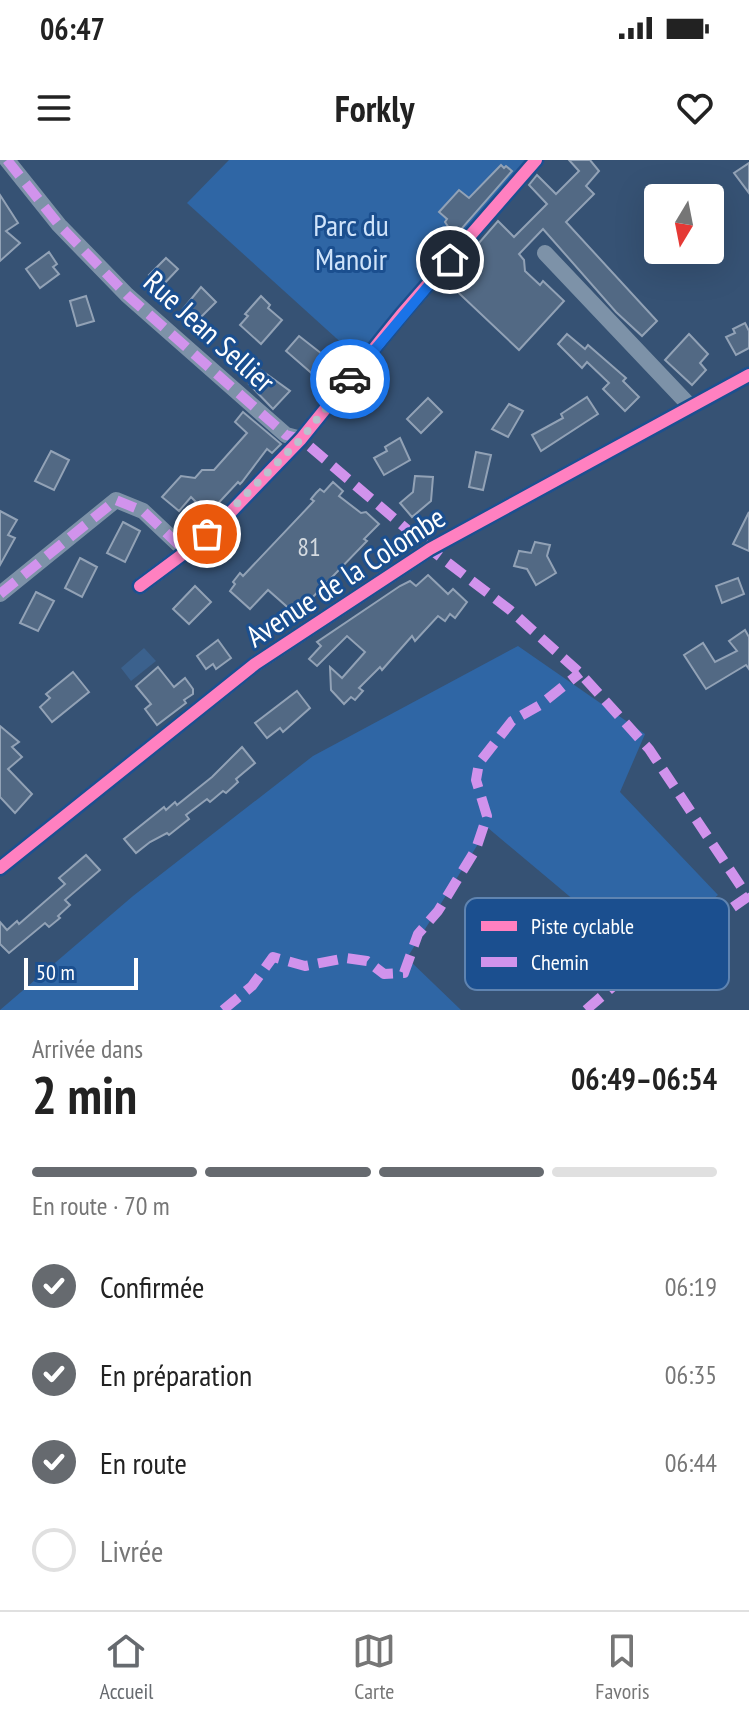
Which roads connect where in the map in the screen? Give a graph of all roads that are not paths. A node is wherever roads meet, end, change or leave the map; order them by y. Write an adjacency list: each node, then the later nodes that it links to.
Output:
1 (7, 160): 6 (street, Rue Jean Sellier)
2 (536, 160): 6 (street)
3 (545, 253): 5 (street)
4 (749, 375): 5 (street, Avenue de la Colombe)
5 (690, 406): 10 (street, Avenue de la Colombe)
6 (301, 439): 8 (street)
7 (179, 545): 9 (street)
8 (140, 586)
9 (0, 594)
10 (0, 868)

